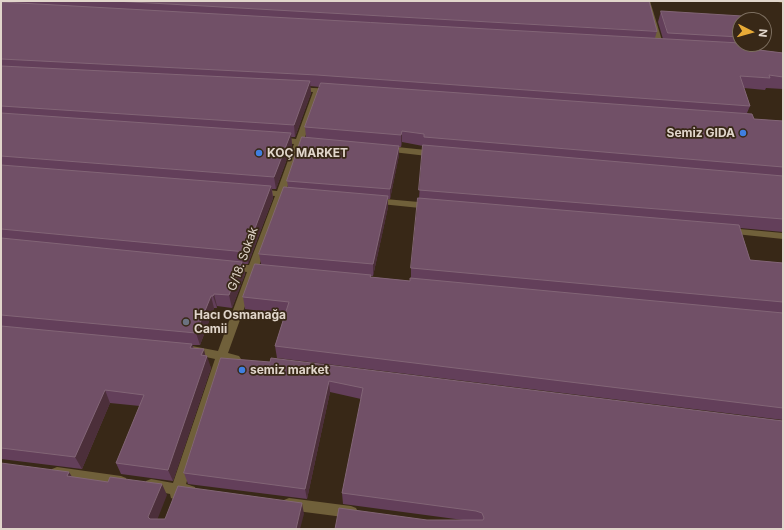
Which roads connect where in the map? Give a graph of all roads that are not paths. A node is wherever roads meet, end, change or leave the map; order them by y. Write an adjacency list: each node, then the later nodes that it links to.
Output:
1 (647, 1): 2 (street)
2 (652, 47)
3 (287, 88): 4 (street)
4 (318, 90): 5 (street); 7 (street, G/18. Sokak)
5 (342, 91)
6 (268, 140): 7 (street)
7 (299, 142): 8 (street); 12 (street, G/18. Sokak)
8 (323, 144)
9 (378, 149): 10 (street)
10 (442, 154)
11 (249, 191): 12 (street)
12 (280, 194): 13 (street); 19 (street, G/18. Sokak)
13 (304, 196)
14 (367, 201): 15 (street)
15 (437, 207)
16 (720, 231): 17 (street)
17 (783, 236)
18 (221, 266): 19 (street)
19 (253, 269): 20 (street); 22 (street, G/18. Sokak)
20 (277, 271)
21 (177, 349): 22 (street)
22 (221, 357): 23 (street); 25 (street, G/18. Sokak)
23 (244, 360)
24 (47, 472): 25 (street)
25 (178, 489): 26 (street); 27 (street, G/18. Sokak)
26 (201, 492)
27 (173, 502)
28 (279, 503): 29 (street)
29 (365, 514)

